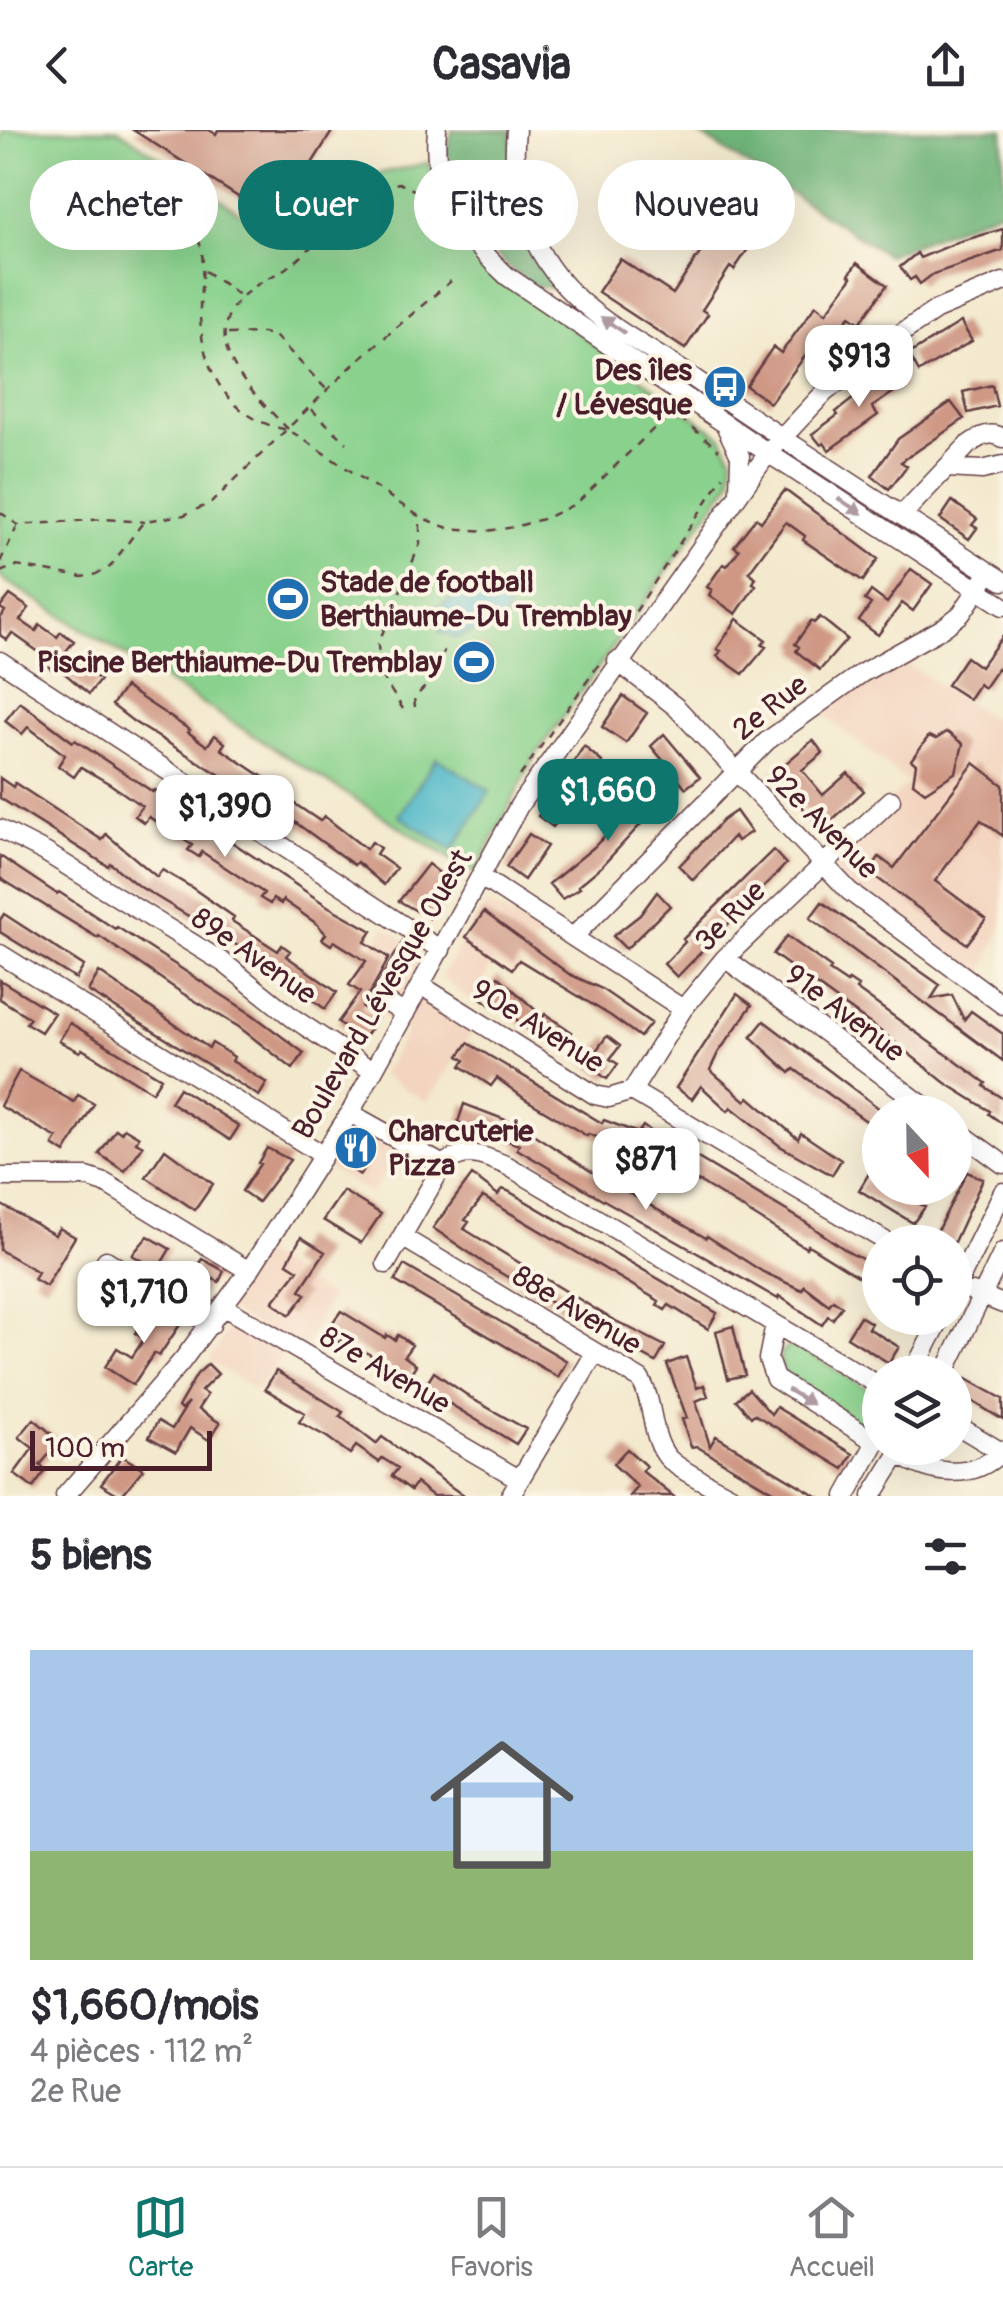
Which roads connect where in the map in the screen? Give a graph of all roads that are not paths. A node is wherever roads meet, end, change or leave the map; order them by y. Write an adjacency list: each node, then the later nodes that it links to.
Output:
1 (437, 130): 4 (street)
2 (516, 130): 5 (street, one-way to 2)
3 (1003, 282): 5 (street, Boulevard Lévesque Ouest)
4 (721, 421): 7 (street); 10 (street)
5 (781, 438): 7 (street, Boulevard Lévesque Ouest); 11 (street)
6 (1003, 438): 9 (street)
7 (768, 453): 10 (street, Boulevard Lévesque Ouest); 13 (street, one-way to 13)
8 (1003, 465): 9 (street)
9 (948, 468): 11 (street)
10 (738, 493): 15 (street, Boulevard Lévesque Ouest)
11 (902, 516): 12 (street)
12 (996, 576): 13 (street)
13 (978, 590): 14 (street); 17 (street, 2e Rue)
14 (1003, 606)
15 (612, 658): 17 (street, 92e Avenue); 21 (street, Boulevard Lévesque Ouest)
16 (0, 661): 22 (street)
17 (734, 772): 20 (street, 92e Avenue); 23 (street, 2e Rue)
18 (891, 800): 20 (street, 3e Rue)
19 (0, 829): 31 (street, 89e Avenue)
20 (821, 865): 26 (street, 3e Rue); 28 (street, 92e Avenue)
21 (481, 877): 23 (street); 24 (street, Boulevard Lévesque Ouest)
22 (418, 934): 24 (street); 30 (street)
23 (573, 937): 29 (street)
24 (441, 950): 27 (street, Boulevard Lévesque Ouest)
25 (0, 954): 36 (street)
26 (725, 958): 29 (street, 3e Rue); 33 (street, 91e Avenue)
27 (422, 986): 30 (street, Boulevard Lévesque Ouest); 32 (street, 90e Avenue)
28 (1003, 1004)
29 (683, 1008): 32 (street, 3e Rue)
30 (404, 1014): 31 (street, Boulevard Lévesque Ouest)
31 (371, 1070): 34 (street, Boulevard Lévesque Ouest)
32 (632, 1091): 41 (street, 90e Avenue)
33 (909, 1095)
34 (350, 1112): 36 (street, Boulevard Lévesque Ouest); 38 (street)
35 (972, 1142): 37 (street)
36 (324, 1155): 47 (street, Boulevard Lévesque Ouest)
37 (1003, 1164)
38 (443, 1165): 42 (street); 52 (street)
39 (0, 1177): 47 (street)
40 (1003, 1192): 44 (street)
41 (862, 1227)
42 (402, 1237): 46 (street); 54 (street, 88e Avenue)
43 (1003, 1252): 49 (street)
44 (972, 1253)
45 (106, 1260): 53 (street)
46 (386, 1264)
47 (249, 1271): 51 (street, Boulevard Lévesque Ouest)
48 (972, 1292): 49 (street)
49 (983, 1296): 50 (street); 55 (street)
50 (1003, 1304)
51 (224, 1306): 53 (street, Boulevard Lévesque Ouest); 63 (street, 87e Avenue)
52 (775, 1324): 56 (street); 57 (street, one-way to 57)
53 (211, 1325): 64 (street, Boulevard Lévesque Ouest)
54 (595, 1354): 63 (street); 65 (street, 88e Avenue)
55 (954, 1355)
56 (862, 1375)
57 (862, 1429)
58 (972, 1434): 59 (street)
59 (1002, 1452): 62 (street)
60 (863, 1465): 66 (street)
61 (891, 1465): 67 (street)
62 (920, 1465)
63 (514, 1488)
64 (75, 1493)
65 (731, 1496)
66 (846, 1496)
67 (872, 1496)

